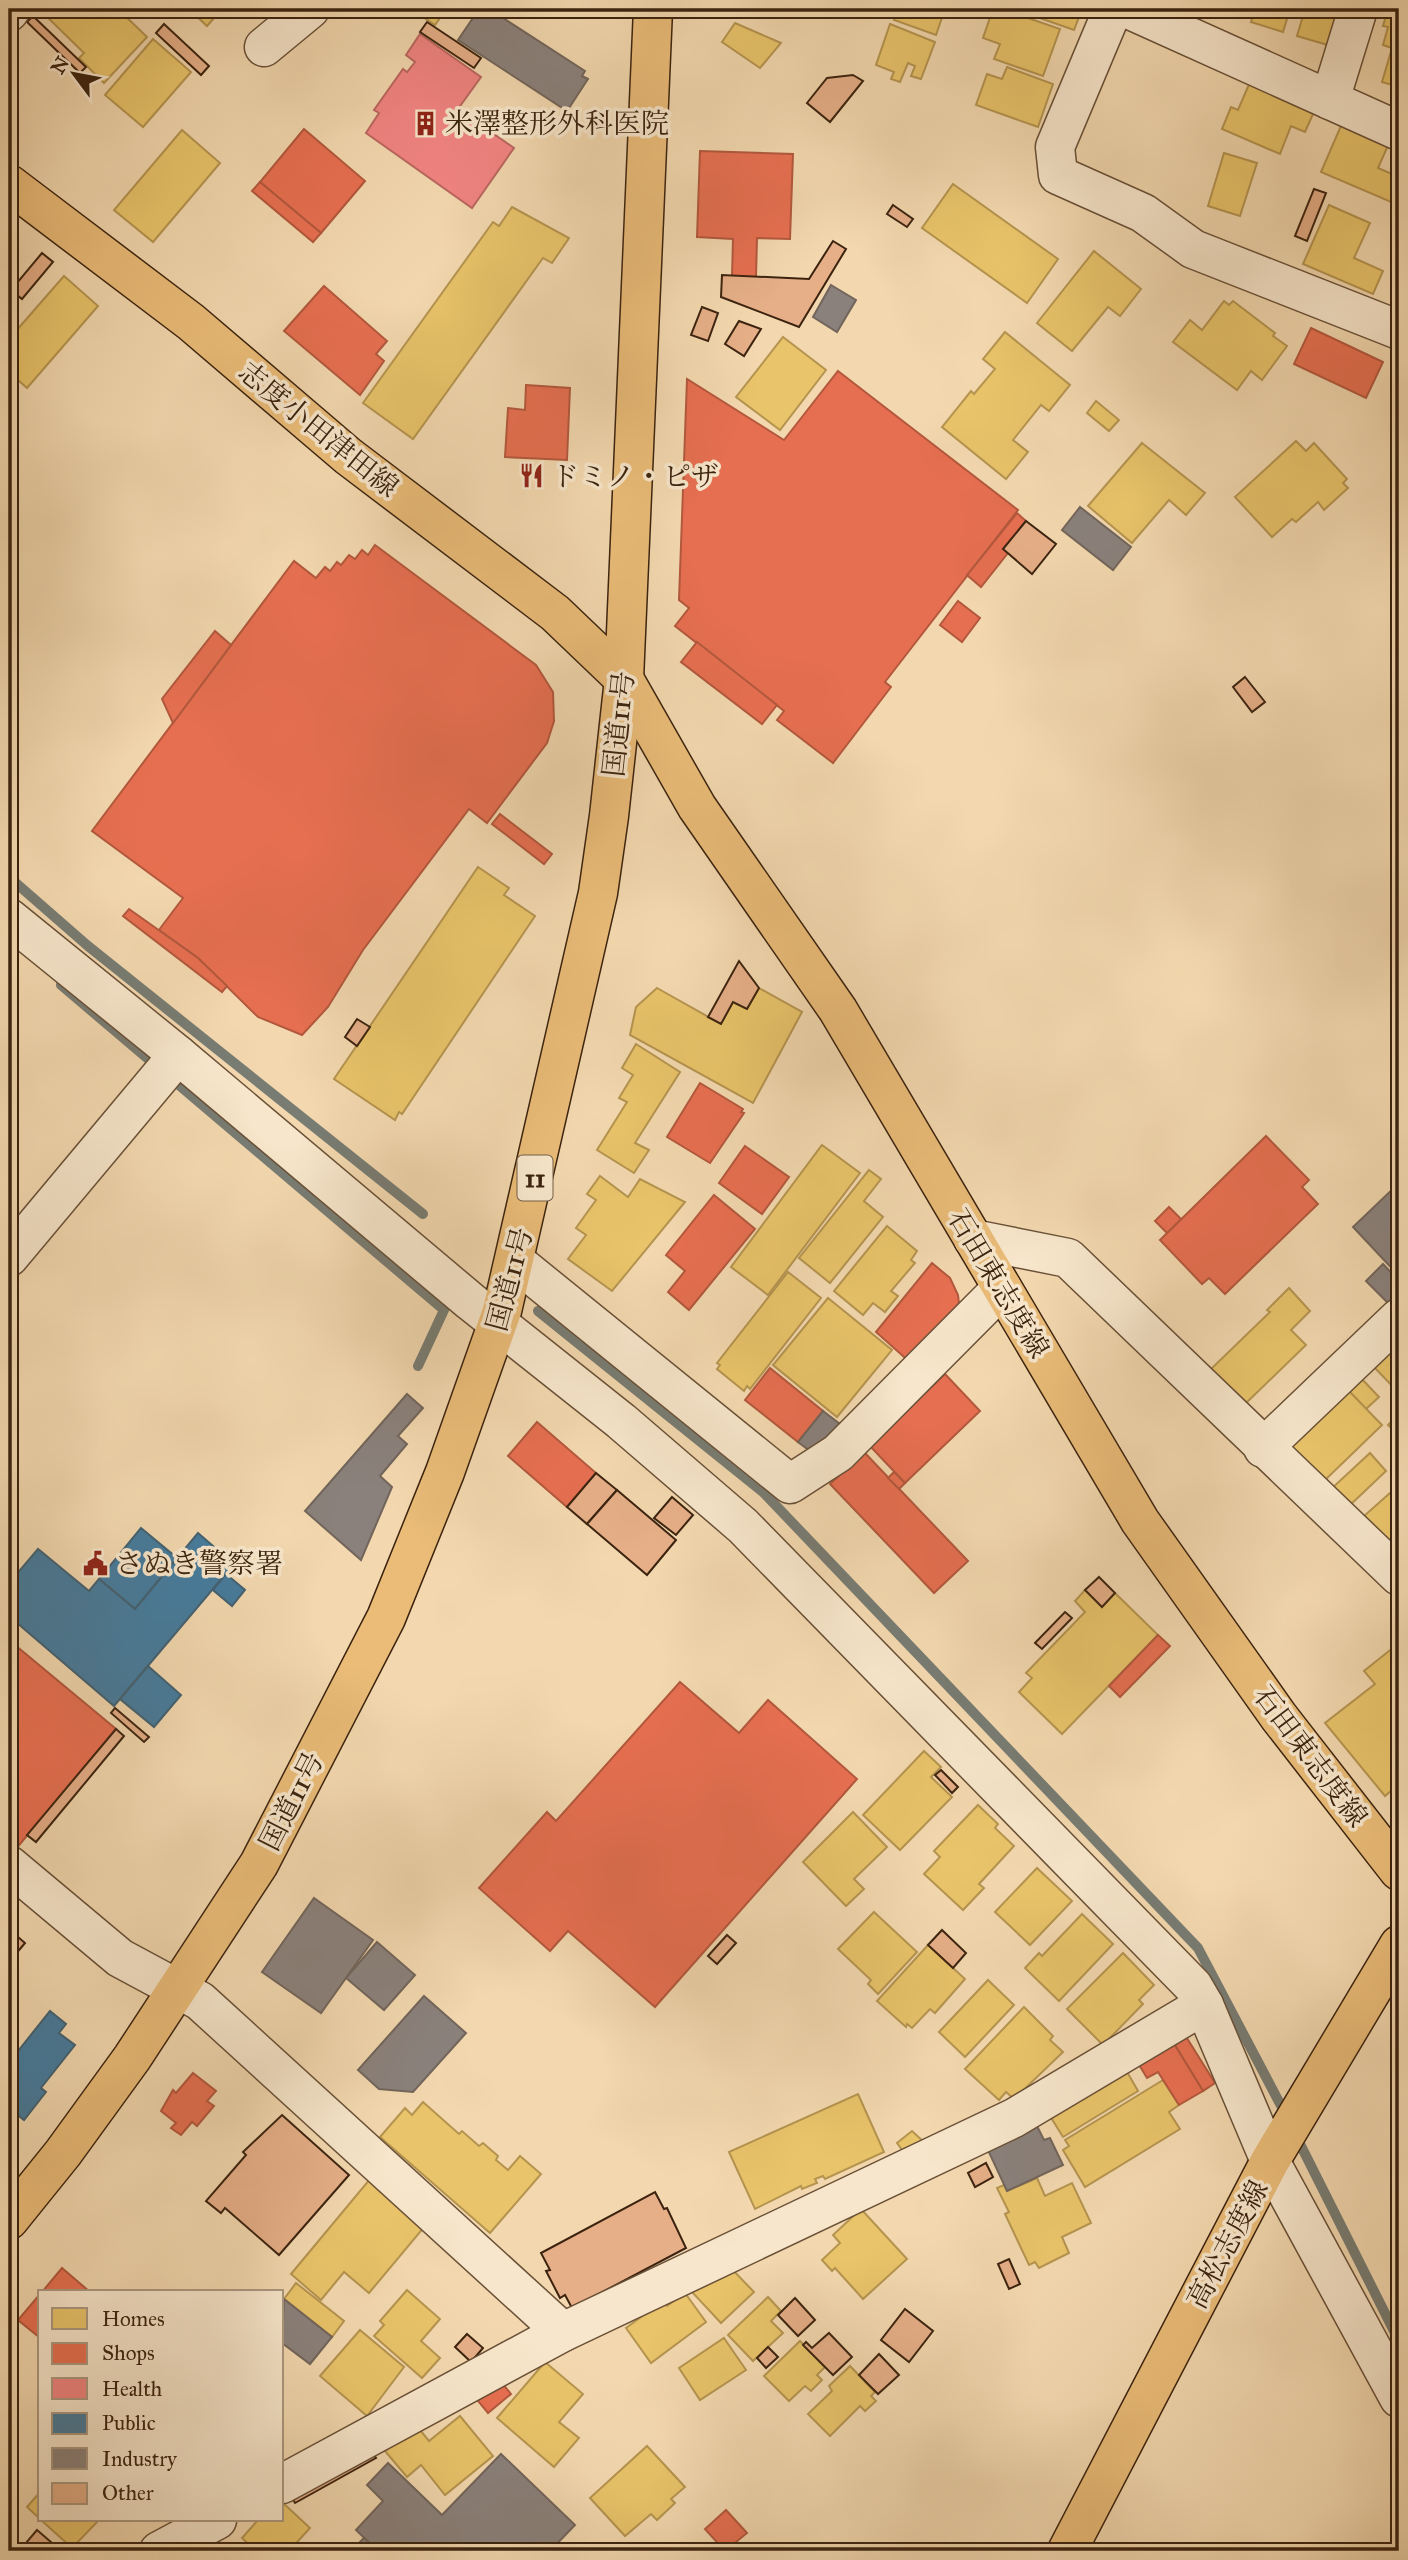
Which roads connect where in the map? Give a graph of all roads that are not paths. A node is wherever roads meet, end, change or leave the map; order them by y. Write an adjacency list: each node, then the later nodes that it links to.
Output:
1 (310, 9): 6 (street)
2 (1113, 9): 10 (street)
3 (1128, 9): 7 (street)
4 (1358, 9): 7 (street)
5 (645, 13): 11 (main road, 国道11号 / 11)
6 (264, 47)
7 (1330, 100): 8 (street)
8 (1399, 131)
9 (9, 184): 11 (main road, 志度小田津田線)
10 (1399, 330)
11 (624, 679): 14 (main road, 石田東志度線); 16 (main road, 国道11号 / 11)
12 (9, 918): 13 (street)
13 (178, 1055): 15 (street); 19 (street)
14 (973, 1239): 17 (main road, 石田東志度線); 20 (street)
15 (9, 1257)
16 (516, 1262): 17 (street); 19 (main road, 国道11号 / 11)
17 (1002, 1288): 23 (main road, 石田東志度線)
18 (1399, 1318): 20 (street)
19 (498, 1324): 25 (main road, 国道11号 / 11); 26 (street)
20 (1263, 1448): 21 (street)
21 (1399, 1577)
22 (9, 1865): 25 (street)
23 (1399, 1871)
24 (1399, 1945): 27 (main road, 高松志度線)
25 (180, 1988): 28 (main road, 国道11号 / 11); 29 (street)
26 (1204, 2005): 27 (street); 29 (street)
27 (1270, 2161): 30 (street); 34 (main road, 高松志度線)
28 (9, 2220)
29 (563, 2332): 31 (street)
30 (1399, 2398)
31 (284, 2483)
32 (213, 2522): 33 (street)
33 (159, 2551)
34 (1067, 2551)

